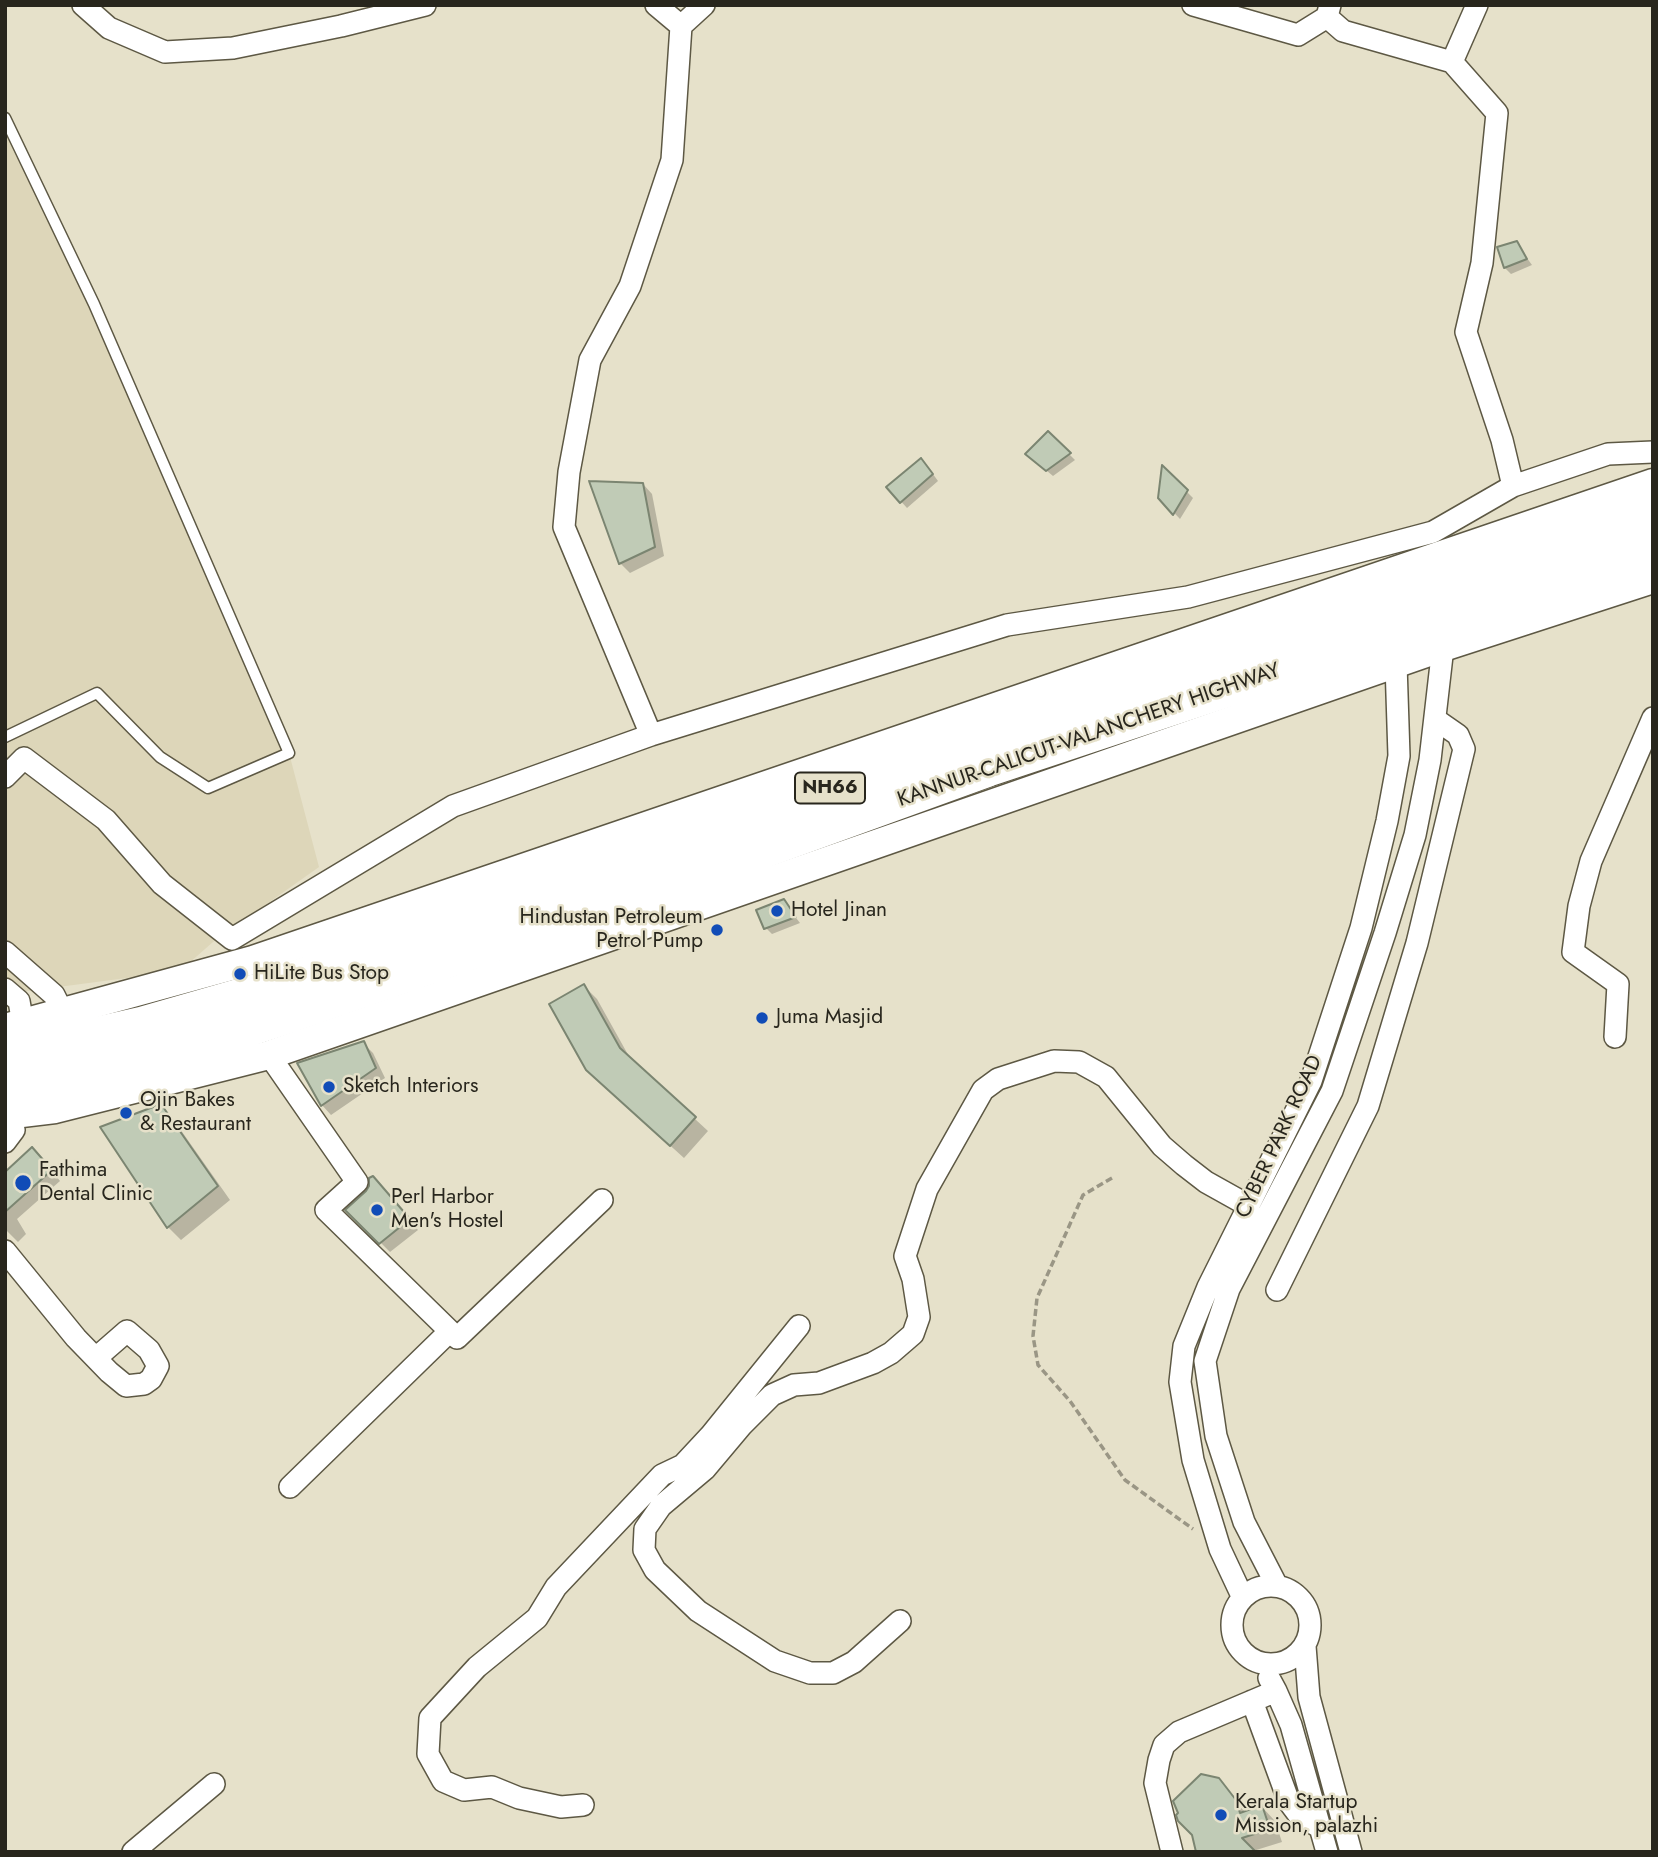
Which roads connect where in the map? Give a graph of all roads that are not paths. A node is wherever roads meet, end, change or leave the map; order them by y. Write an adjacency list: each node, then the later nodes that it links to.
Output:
1 (83, 5): 2 (street)
2 (425, 5)
3 (656, 5): 8 (street)
4 (704, 5): 8 (street)
5 (1193, 5): 7 (street)
6 (1476, 5): 9 (street)
7 (1329, 11): 9 (street)
8 (681, 26): 21 (street)
9 (1452, 62): 13 (street)
10 (5, 118): 22 (lane)
11 (1653, 452): 13 (street)
12 (1653, 483): 26 (street)
13 (1513, 486): 21 (street)
14 (1653, 510): 30 (highway, NH66)
15 (1653, 547): 31 (highway, KANNUR-CALICUT-VALANCHERY HIGHWAY / NH66)
16 (1653, 579): 17 (street)
17 (1443, 647): 18 (street); 20 (street)
18 (1396, 664): 29 (street); 33 (street, CYBER PARK ROAD)
19 (1653, 718): 28 (street)
20 (1435, 719): 35 (street); 41 (street)
21 (651, 735): 23 (street)
22 (5, 737)
23 (5, 777)
24 (5, 952): 26 (street)
25 (5, 989): 27 (street)
26 (63, 1013): 27 (street)
27 (14, 1026)
28 (1615, 1037)
29 (269, 1055): 31 (street); 37 (street)
30 (5, 1056)
31 (6, 1115)
32 (602, 1200): 37 (street)
33 (1249, 1206): 39 (street); 42 (street, CYBER PARK ROAD)
34 (5, 1251): 38 (street)
35 (1277, 1290)
36 (799, 1326): 39 (street)
37 (450, 1331): 40 (street)
38 (96, 1359)
39 (745, 1409): 43 (street); 49 (street)
40 (290, 1488)
41 (1276, 1584): 42 (street); 44 (street)
42 (1242, 1598): 45 (street)
43 (900, 1621)
44 (1305, 1646): 45 (street); 54 (street)
45 (1258, 1663): 46 (street)
46 (1276, 1691): 47 (street); 50 (street)
47 (1252, 1701): 50 (street); 52 (street)
48 (214, 1784): 51 (street)
49 (583, 1805)
50 (1320, 1827): 53 (street)
51 (133, 1852)
52 (1172, 1852)
53 (1326, 1852)
54 (1352, 1852)

